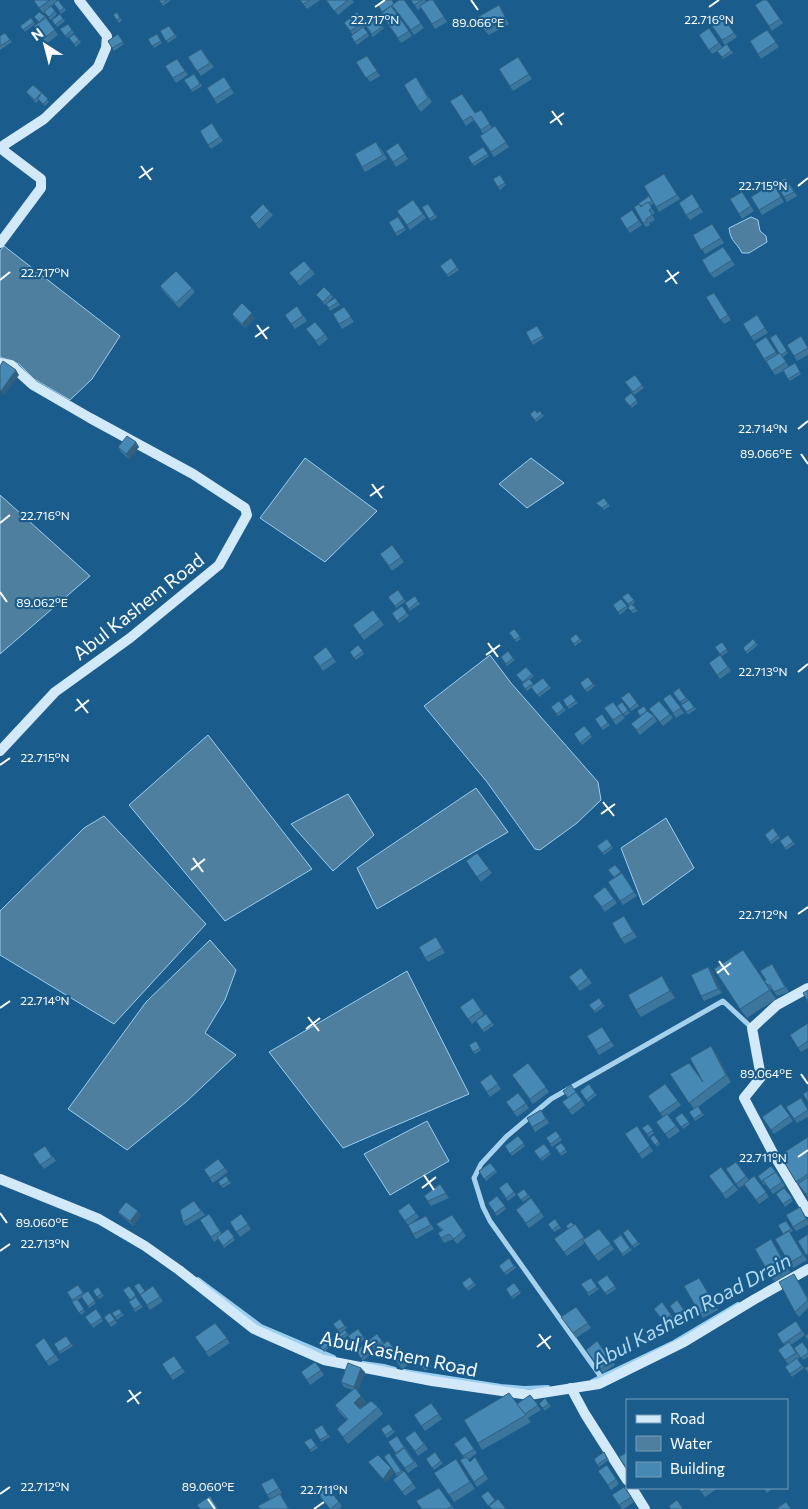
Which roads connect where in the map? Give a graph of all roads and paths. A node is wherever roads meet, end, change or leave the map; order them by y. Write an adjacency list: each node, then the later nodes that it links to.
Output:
1 (79, 0): 2 (street)
2 (0, 243)
3 (0, 363): 4 (street, Abul Kashem Road)
4 (0, 751)
5 (808, 988): 6 (street)
6 (752, 1028): 8 (street); 10 (street)
7 (0, 1179): 11 (street, Abul Kashem Road)
8 (808, 1212)
9 (808, 1269): 10 (street, Abul Kashem Road)
10 (604, 1381): 11 (street, Abul Kashem Road)
11 (571, 1388): 12 (street)
12 (626, 1478)
13 (633, 1489): 14 (street)
14 (646, 1509)

